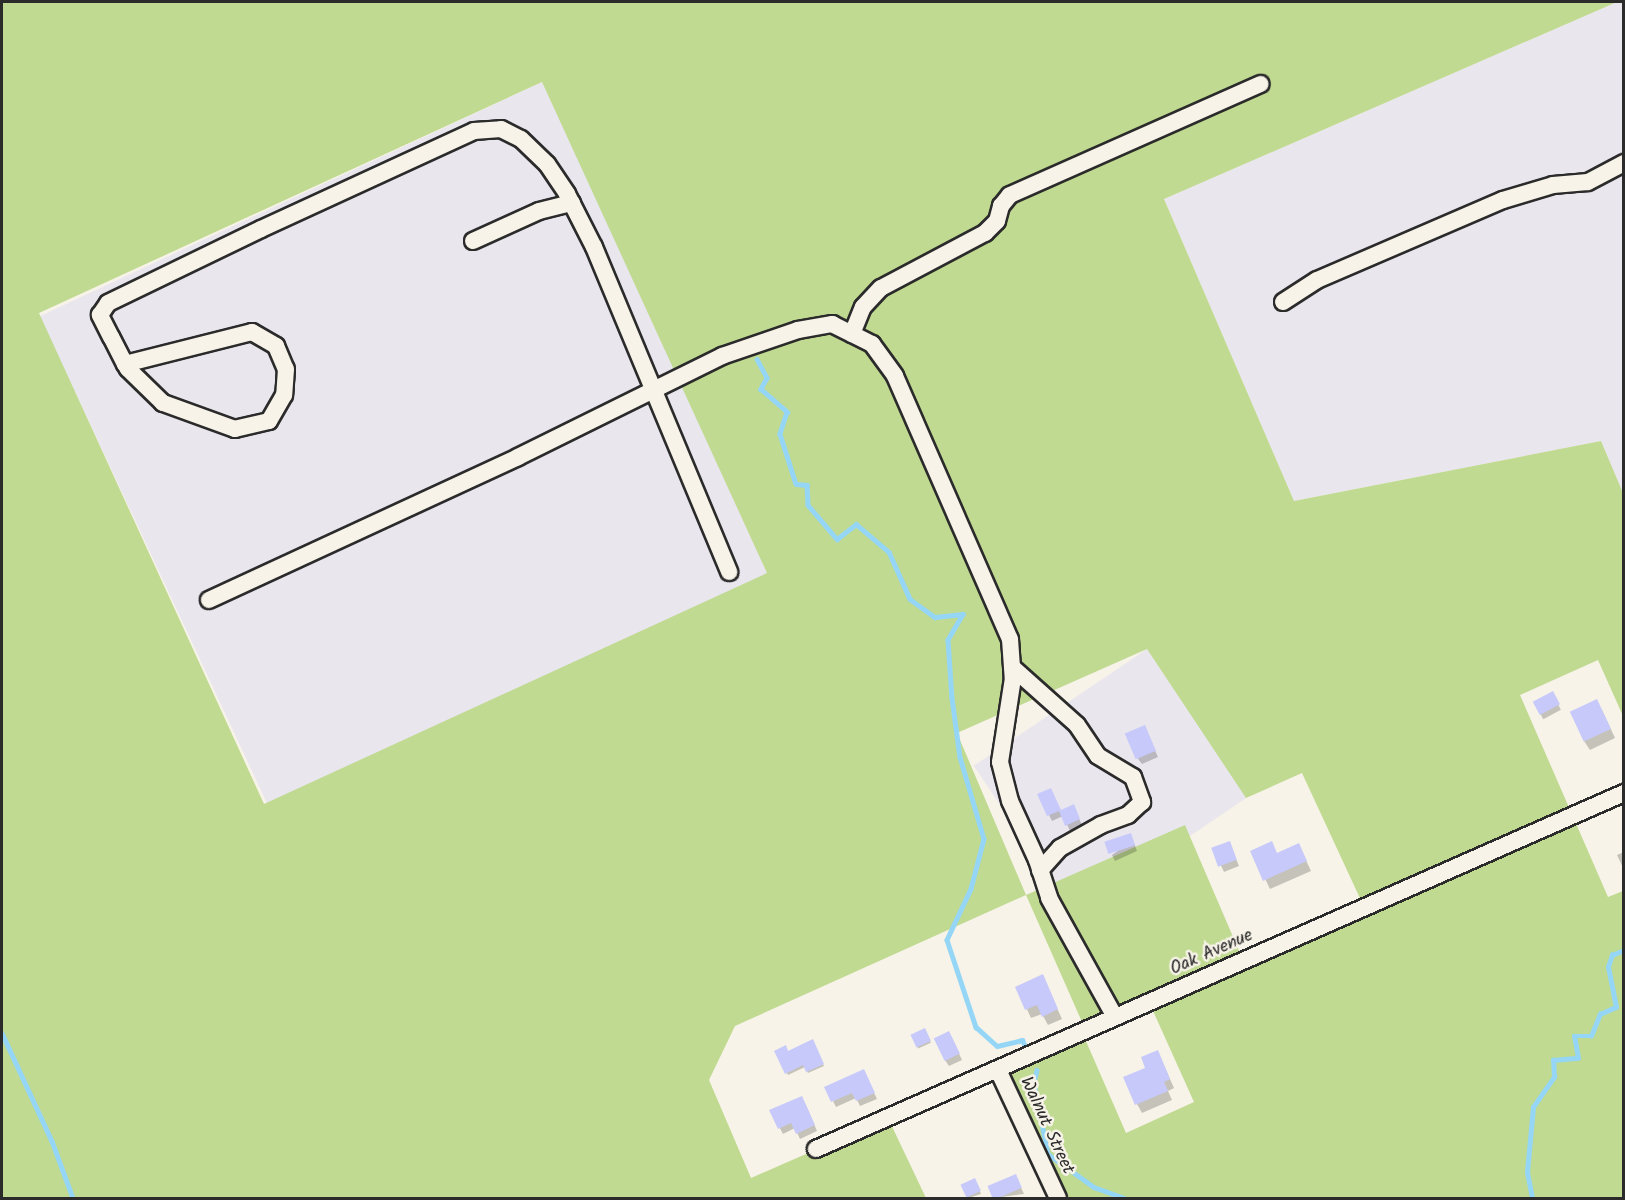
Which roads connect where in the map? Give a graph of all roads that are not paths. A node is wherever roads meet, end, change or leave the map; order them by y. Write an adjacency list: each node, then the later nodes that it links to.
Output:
1 (1260, 84): 6 (street)
2 (1623, 163): 5 (street)
3 (572, 203): 4 (street); 7 (street); 8 (street)
4 (473, 241)
5 (1283, 302)
6 (852, 334): 8 (street); 11 (street)
7 (125, 364): 7 (street)
8 (653, 391): 9 (street); 10 (street)
9 (729, 572)
10 (209, 600)
11 (1012, 667): 13 (street); 13 (street)
12 (1623, 793): 14 (street, Oak Avenue)
13 (1040, 870): 14 (street)
14 (1115, 1017): 15 (street, Oak Avenue)
15 (998, 1070): 16 (street, Oak Avenue); 17 (street, Walnut Street)
16 (816, 1149)
17 (1058, 1198)

